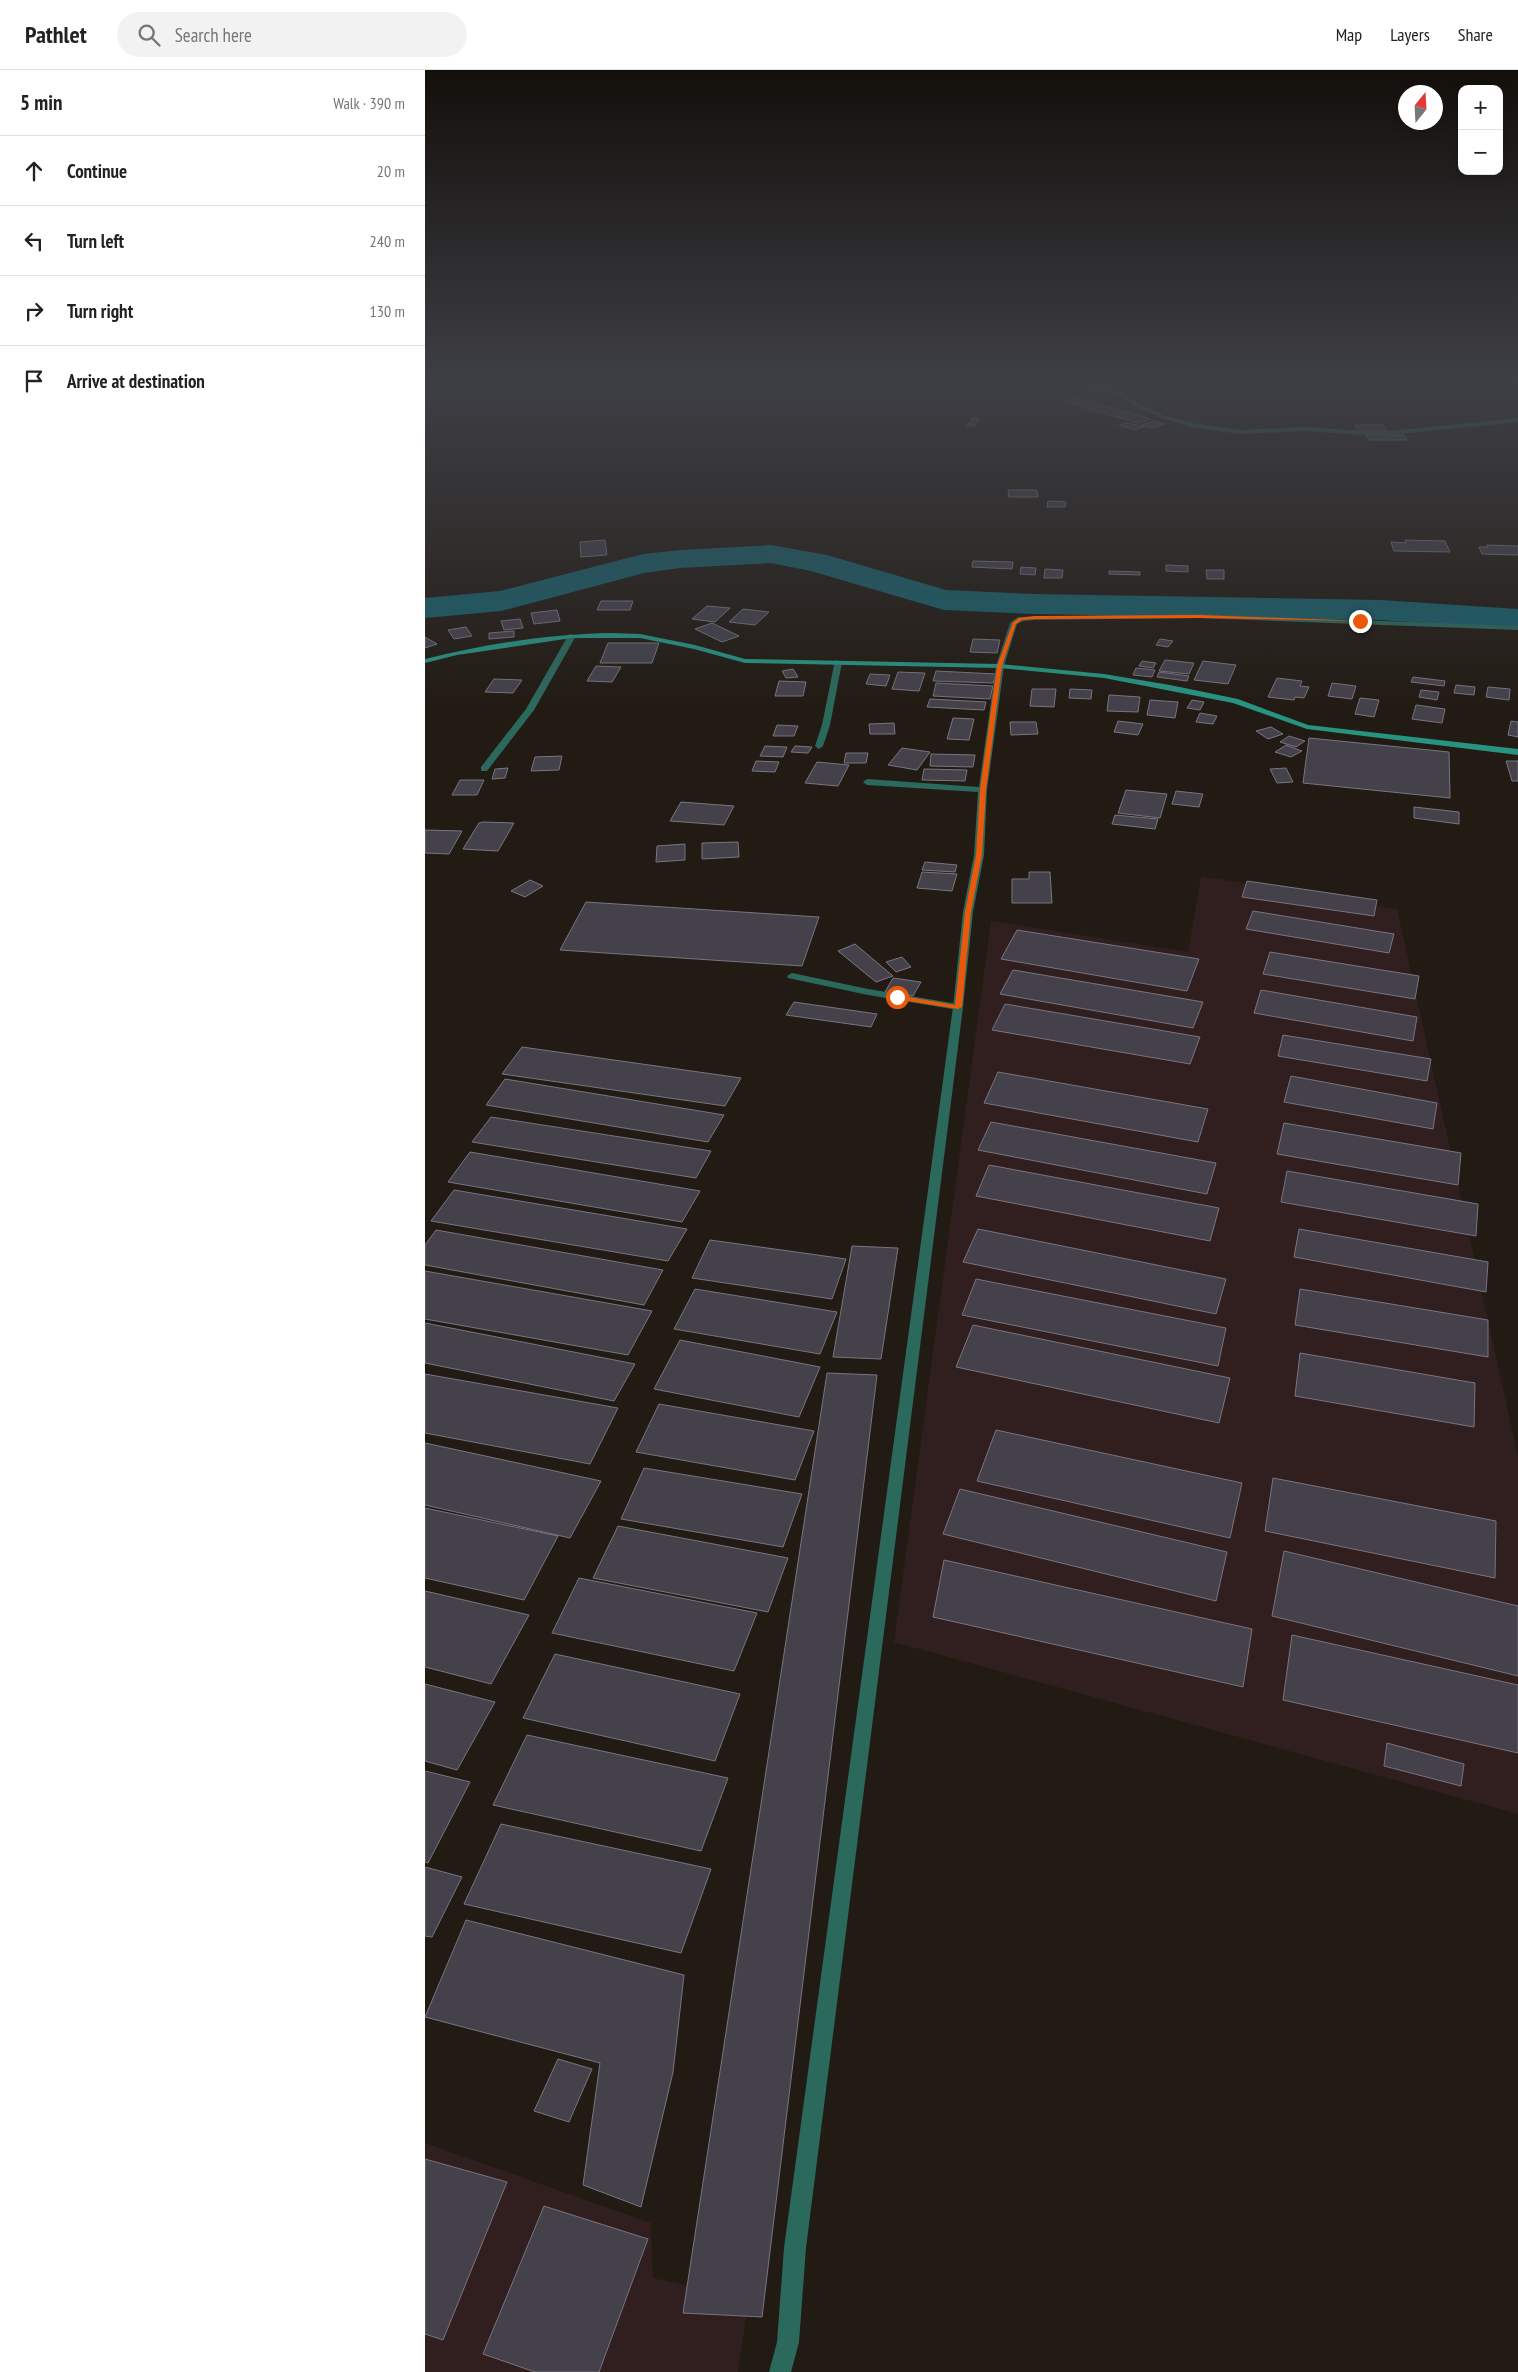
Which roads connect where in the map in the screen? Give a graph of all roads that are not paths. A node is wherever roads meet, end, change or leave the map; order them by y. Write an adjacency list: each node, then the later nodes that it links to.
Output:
1 (1518, 628): 5 (street)
2 (572, 636): 3 (street); 4 (street); 8 (street)
3 (425, 662)
4 (838, 662): 5 (street); 6 (street)
5 (1000, 666): 7 (street); 10 (street)
6 (819, 746)
7 (1518, 752)
8 (484, 769)
9 (867, 782): 10 (street)
10 (983, 790): 12 (street)
11 (792, 976): 12 (street)
12 (958, 1007): 13 (street)
13 (780, 2372)

